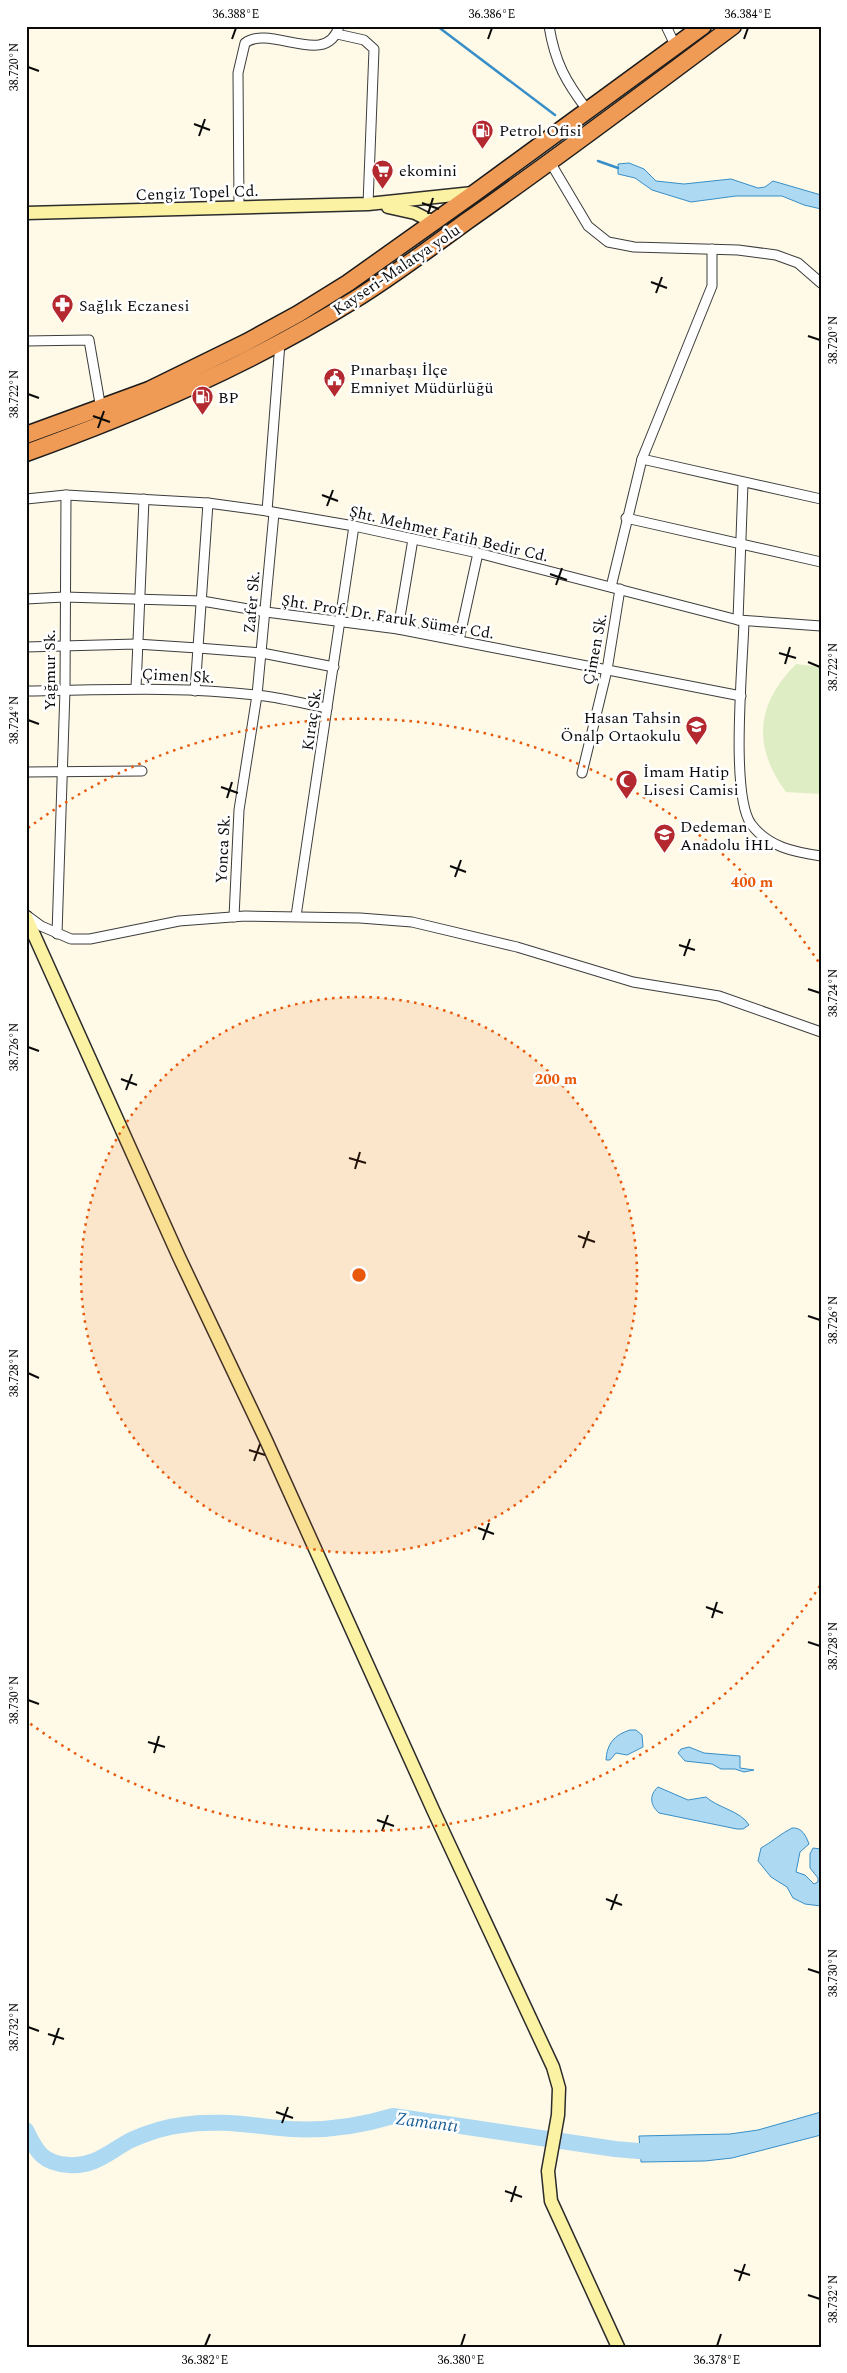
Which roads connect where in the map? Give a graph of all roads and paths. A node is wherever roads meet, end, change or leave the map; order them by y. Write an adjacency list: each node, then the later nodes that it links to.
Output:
1 (549, 26): 7 (street)
2 (666, 26): 6 (street)
3 (704, 26): 6 (highway, Kayseri-Malatya yolu)
4 (733, 26): 8 (highway, Kayseri-Malatya yolu)
5 (338, 30): 10 (street); 11 (street)
6 (676, 47): 7 (highway, Kayseri-Malatya yolu)
7 (588, 111): 9 (highway, Kayseri-Malatya yolu)
8 (550, 162): 14 (street); 17 (highway, Kayseri-Malatya yolu)
9 (476, 192): 10 (street); 13 (highway, Kayseri-Malatya yolu)
10 (368, 204): 11 (street, Cengiz Topel Cd.); 13 (street)
11 (239, 207): 12 (street, Cengiz Topel Cd.)
12 (26, 213)
13 (433, 222): 18 (highway, Kayseri-Malatya yolu)
14 (712, 249): 15 (street); 21 (street, Çimen Sk.)
15 (821, 283)
16 (26, 342): 18 (street)
17 (280, 343): 20 (highway, Kayseri-Malatya yolu); 28 (street, Zafer Sk.)
18 (101, 409): 19 (highway, Kayseri-Malatya yolu)
19 (26, 435)
20 (26, 453)
21 (642, 459): 22 (street); 29 (street, Çimen Sk.)
22 (743, 483): 24 (street); 32 (street)
23 (66, 496): 25 (street, Şht. Mehmet Fatih Bedir Cd.); 26 (street, Şht. Mehmet Fatih Bedir Cd.); 36 (street, Yağmur Sk.)
24 (821, 498)
25 (26, 499)
26 (144, 500): 27 (street, Şht. Mehmet Fatih Bedir Cd.); 37 (street)
27 (208, 502): 28 (street, Şht. Mehmet Fatih Bedir Cd.); 39 (street)
28 (271, 512): 30 (street, Şht. Mehmet Fatih Bedir Cd.); 40 (street, Zafer Sk.)
29 (626, 518): 32 (street); 35 (street, Çimen Sk.)
30 (354, 526): 31 (street, Şht. Mehmet Fatih Bedir Cd.); 41 (street, Kıraç Sk.)
31 (413, 538): 33 (street, Şht. Mehmet Fatih Bedir Cd.); 44 (street)
32 (741, 544): 34 (street); 42 (street)
33 (478, 553): 35 (street, Şht. Mehmet Fatih Bedir Cd.); 45 (street)
34 (821, 562)
35 (616, 588): 42 (street, Şht. Mehmet Fatih Bedir Cd.); 52 (street, Çimen Sk.)
36 (64, 597): 37 (street, Şht. Prof. Dr. Faruk Sümer Cd.); 38 (street, Şht. Prof. Dr. Faruk Sümer Cd.); 47 (street, Yağmur Sk.)
37 (139, 598): 39 (street, Şht. Prof. Dr. Faruk Sümer Cd.); 46 (street)
38 (26, 599)
39 (202, 601): 40 (street, Şht. Prof. Dr. Faruk Sümer Cd.); 49 (street)
40 (266, 612): 41 (street, Şht. Prof. Dr. Faruk Sümer Cd.); 50 (street, Zafer Sk.)
41 (340, 620): 44 (street, Şht. Prof. Dr. Faruk Sümer Cd.); 51 (street, Kıraç Sk.)
42 (741, 620): 43 (street, Şht. Mehmet Fatih Bedir Cd.); 58 (street)
43 (821, 626)
44 (398, 629): 45 (street, Şht. Prof. Dr. Faruk Sümer Cd.)
45 (459, 640): 52 (street, Şht. Prof. Dr. Faruk Sümer Cd.)
46 (136, 644): 47 (street); 49 (street); 53 (street)
47 (65, 646): 48 (street); 54 (street, Yağmur Sk.)
48 (26, 647)
49 (198, 648): 50 (street); 56 (street)
50 (262, 653): 51 (street); 57 (street, Zafer Sk.)
51 (334, 667): 59 (street, Kıraç Sk.)
52 (607, 670): 58 (street, Şht. Prof. Dr. Faruk Sümer Cd.); 63 (street, Çimen Sk.)
53 (136, 688): 54 (street, Çimen Sk.); 56 (street, Çimen Sk.)
54 (64, 690): 55 (street, Çimen Sk.); 60 (street, Yağmur Sk.)
55 (26, 691)
56 (195, 691): 57 (street, Çimen Sk.)
57 (257, 695): 59 (street, Çimen Sk.); 67 (street, Yonca Sk.)
58 (742, 696): 64 (street)
59 (327, 708): 66 (street, Kıraç Sk.)
60 (63, 771): 61 (street); 62 (street); 68 (street, Yağmur Sk.)
61 (142, 771)
62 (26, 772)
63 (582, 773)
64 (821, 856)
65 (26, 916): 68 (street); 70 (street)
66 (296, 916): 67 (street); 69 (street)
67 (234, 917): 68 (street)
68 (57, 934)
69 (821, 1032)
70 (618, 2347)

